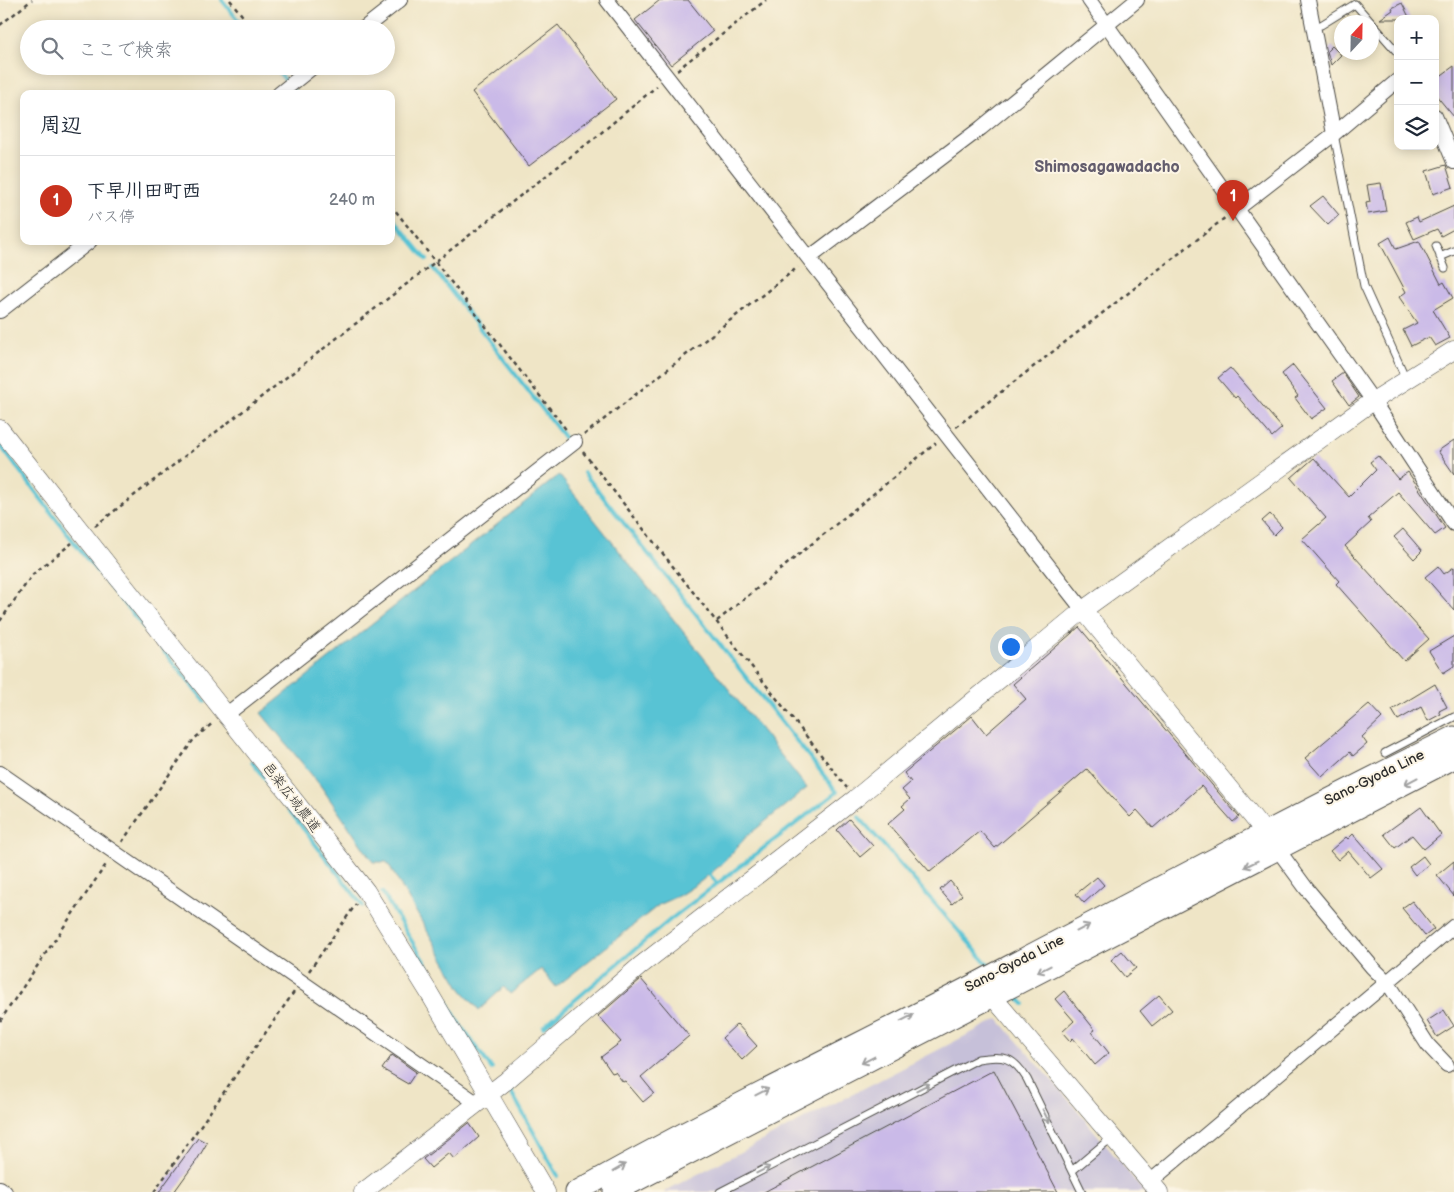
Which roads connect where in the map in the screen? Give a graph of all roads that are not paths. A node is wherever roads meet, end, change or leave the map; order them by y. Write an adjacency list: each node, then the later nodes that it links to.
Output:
1 (400, 0): 6 (street)
2 (606, 0): 21 (street)
3 (1089, 0): 7 (street)
4 (1137, 0): 7 (street)
5 (1308, 0): 8 (street)
6 (374, 20)
7 (1107, 26): 16 (street); 21 (street)
8 (1313, 26): 9 (lane); 14 (street)
9 (1394, 48)
10 (303, 75): 12 (street)
11 (1394, 83): 14 (street)
12 (284, 90)
13 (1439, 126): 15 (street)
14 (1334, 134): 16 (street); 25 (lane)
15 (1454, 162)
16 (1237, 209): 26 (street)
17 (85, 245): 23 (street)
18 (1436, 246): 20 (lane)
19 (1454, 251): 20 (lane)
20 (1440, 257): 22 (lane)
21 (810, 258): 30 (street)
22 (1445, 268)
23 (0, 311)
24 (1454, 350): 25 (street)
25 (1406, 381): 26 (street)
26 (1372, 401): 29 (street); 30 (street)
27 (0, 429): 32 (street, 邑楽広域農道)
28 (575, 442): 32 (street)
29 (1454, 524)
30 (1083, 610): 37 (street); 43 (street)
31 (1454, 717): 34 (lane)
32 (221, 718): 43 (street, 邑楽広域農道)
33 (1454, 737): 37 (main road, Sano-Gyoda Line)
34 (1385, 753)
35 (1454, 758): 38 (main road, Sano-Gyoda Line, one-way to 38)
36 (0, 773): 43 (street)
37 (1265, 832): 38 (street); 51 (main road, Sano-Gyoda Line, one-way to 37)
38 (1278, 850): 40 (street); 41 (main road, Sano-Gyoda Line, one-way to 41)
39 (1454, 926): 40 (street)
40 (1388, 983): 42 (street); 46 (street)
41 (992, 996): 44 (street); 52 (main road, Sano-Gyoda Line, one-way to 52)
42 (1450, 1066)
43 (483, 1099): 49 (street); 50 (street, 邑楽広域農道)
44 (1114, 1137): 45 (lane); 46 (street)
45 (1073, 1170): 53 (lane, one-way to 45); 54 (lane)
46 (1155, 1187)
47 (0, 1188): 48 (street)
48 (5, 1192)
49 (363, 1192)
50 (546, 1192)
51 (576, 1192)
52 (614, 1192)
53 (720, 1192)
54 (1082, 1192)

